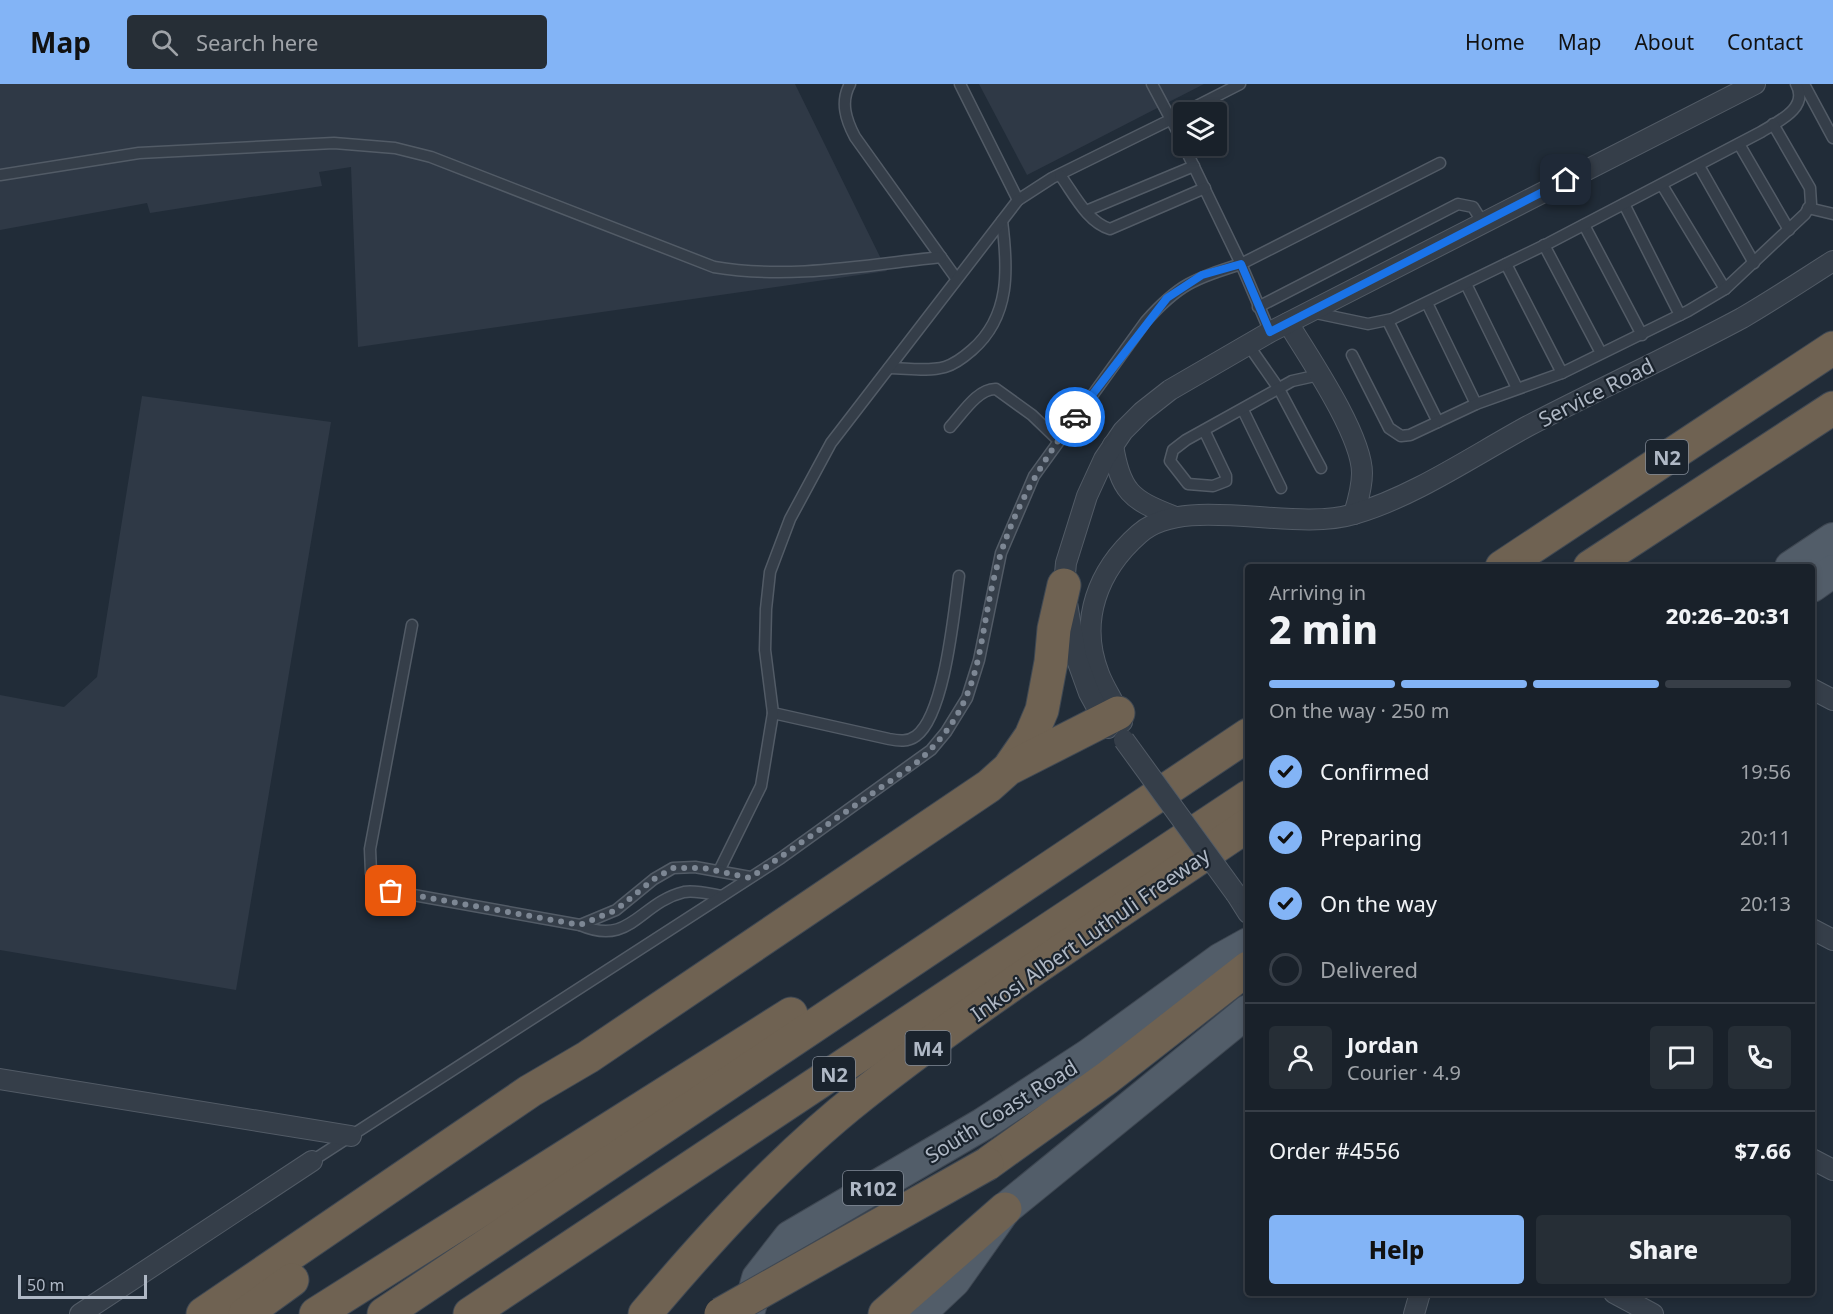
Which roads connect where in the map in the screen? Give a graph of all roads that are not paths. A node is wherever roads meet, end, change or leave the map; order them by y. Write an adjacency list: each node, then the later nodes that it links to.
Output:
1 (850, 84): 32 (lane)
2 (960, 84): 22 (lane)
3 (1152, 84): 9 (lane)
4 (1240, 84): 7 (lane)
5 (1755, 84): 28 (street, Service Road)
6 (1803, 86): 10 (lane); 12 (lane)
7 (1205, 102)
8 (1173, 118): 9 (lane)
9 (1170, 120): 11 (lane); 19 (lane)
10 (1773, 124): 13 (lane); 24 (lane)
11 (1173, 125)
12 (1833, 138)
13 (1738, 144): 17 (lane); 30 (lane)
14 (1189, 156): 16 (lane)
15 (1440, 163): 35 (lane)
16 (1194, 166): 21 (lane); 25 (lane)
17 (1699, 166): 20 (lane); 34 (lane)
18 (0, 175): 32 (lane)
19 (1060, 175): 22 (lane); 25 (lane)
20 (1662, 185): 23 (lane); 39 (lane)
21 (1205, 188): 25 (lane); 35 (lane)
22 (1018, 200): 27 (lane)
23 (1624, 204): 29 (lane); 43 (lane)
24 (1808, 208): 26 (lane); 30 (lane)
25 (1086, 211)
26 (1833, 214)
27 (1002, 220): 37 (lane); 52 (lane)
28 (1483, 223): 41 (lane); 42 (street, Service Road)
29 (1584, 225): 31 (lane); 47 (lane)
30 (1789, 230): 34 (lane)
31 (1544, 245): 36 (lane); 50 (lane)
32 (941, 257): 37 (lane)
33 (1833, 261): 68 (street, Service Road)
34 (1754, 263): 39 (lane)
35 (1241, 264): 41 (lane); 63 (lane)
36 (1506, 264): 38 (lane); 53 (lane)
37 (956, 278): 52 (lane)
38 (1466, 284): 40 (lane); 55 (lane)
39 (1725, 290): 43 (lane)
40 (1427, 303): 44 (lane); 57 (lane)
41 (1258, 307): 46 (lane)
42 (1310, 311): 44 (lane); 45 (street, Service Road)
43 (1680, 315): 47 (lane)
44 (1388, 321): 60 (lane)
45 (1288, 323): 46 (street, Service Road); 54 (street)
46 (1270, 332): 48 (street, Service Road)
47 (1642, 334): 50 (lane)
48 (1249, 346): 56 (lane); 64 (street, Service Road)
49 (1833, 348): 71 (highway, N2)
50 (1601, 353): 53 (lane)
51 (1352, 355): 60 (lane)
52 (889, 368): 82 (lane)
53 (1562, 373): 55 (lane)
54 (1319, 375): 56 (lane); 68 (street)
55 (1517, 388): 57 (lane)
56 (1279, 389): 59 (lane); 65 (lane)
57 (1476, 404): 60 (lane)
58 (1833, 408): 67 (highway, N2)
59 (1243, 410): 62 (lane); 66 (lane)
60 (1438, 422)
61 (950, 427): 63 (lane)
62 (1204, 430): 62 (lane)
63 (1058, 440): 89 (lane)
64 (1113, 445): 69 (street, Service Road); 78 (street, Service Road)
65 (1321, 468)
66 (1281, 488)
67 (1679, 507): 72 (highway, N2); 73 (highway)
68 (1354, 514): 69 (street, Service Road)
69 (1173, 516): 83 (street, Service Road)
70 (1833, 539): 74 (main road)
71 (1507, 564)
72 (1594, 564)
73 (1630, 564)
74 (1796, 564)
75 (1833, 571): 77 (main road)
76 (959, 576): 82 (lane)
77 (1815, 584)
78 (1064, 585): 83 (street, Service Road); 85 (highway)
79 (412, 626): 92 (lane)
80 (1815, 691): 81 (street)
81 (1833, 700)
82 (773, 713): 88 (lane)
83 (1115, 724): 85 (highway); 91 (street, Service Road, bridge)
84 (1245, 737): 94 (highway, N2)
85 (1008, 769): 99 (highway)
86 (1245, 799): 113 (highway, N2)
87 (1245, 827): 114 (highway, Inkosi Albert Luthuli Freeway / M4)
88 (719, 871): 89 (lane); 92 (lane)
89 (750, 878): 90 (lane)
90 (722, 896): 92 (lane); 101 (lane)
91 (1244, 906)
92 (580, 925)
93 (1815, 931): 95 (street)
94 (941, 939): 111 (highway); 112 (highway, N2)
95 (1833, 940)
96 (1245, 946): 116 (main road, South Coast Road / R102)
97 (1245, 970): 115 (highway, bridge)
98 (1245, 1013): 105 (main road)
99 (588, 1058): 109 (highway); 110 (highway)
100 (0, 1079): 101 (street)
101 (351, 1136): 102 (lane)
102 (312, 1161): 108 (street)
103 (1815, 1161): 104 (street)
104 (1833, 1170)
105 (1005, 1209): 117 (highway); 118 (main road)
106 (1419, 1296): 119 (street)
107 (1620, 1296): 120 (street)
108 (80, 1314)
109 (203, 1314)
110 (245, 1314)
111 (316, 1314)
112 (384, 1314)
113 (470, 1314)
114 (645, 1314)
115 (722, 1314)
116 (748, 1314)
117 (885, 1314)
118 (919, 1314)
119 (1414, 1314)
120 (1653, 1314)

